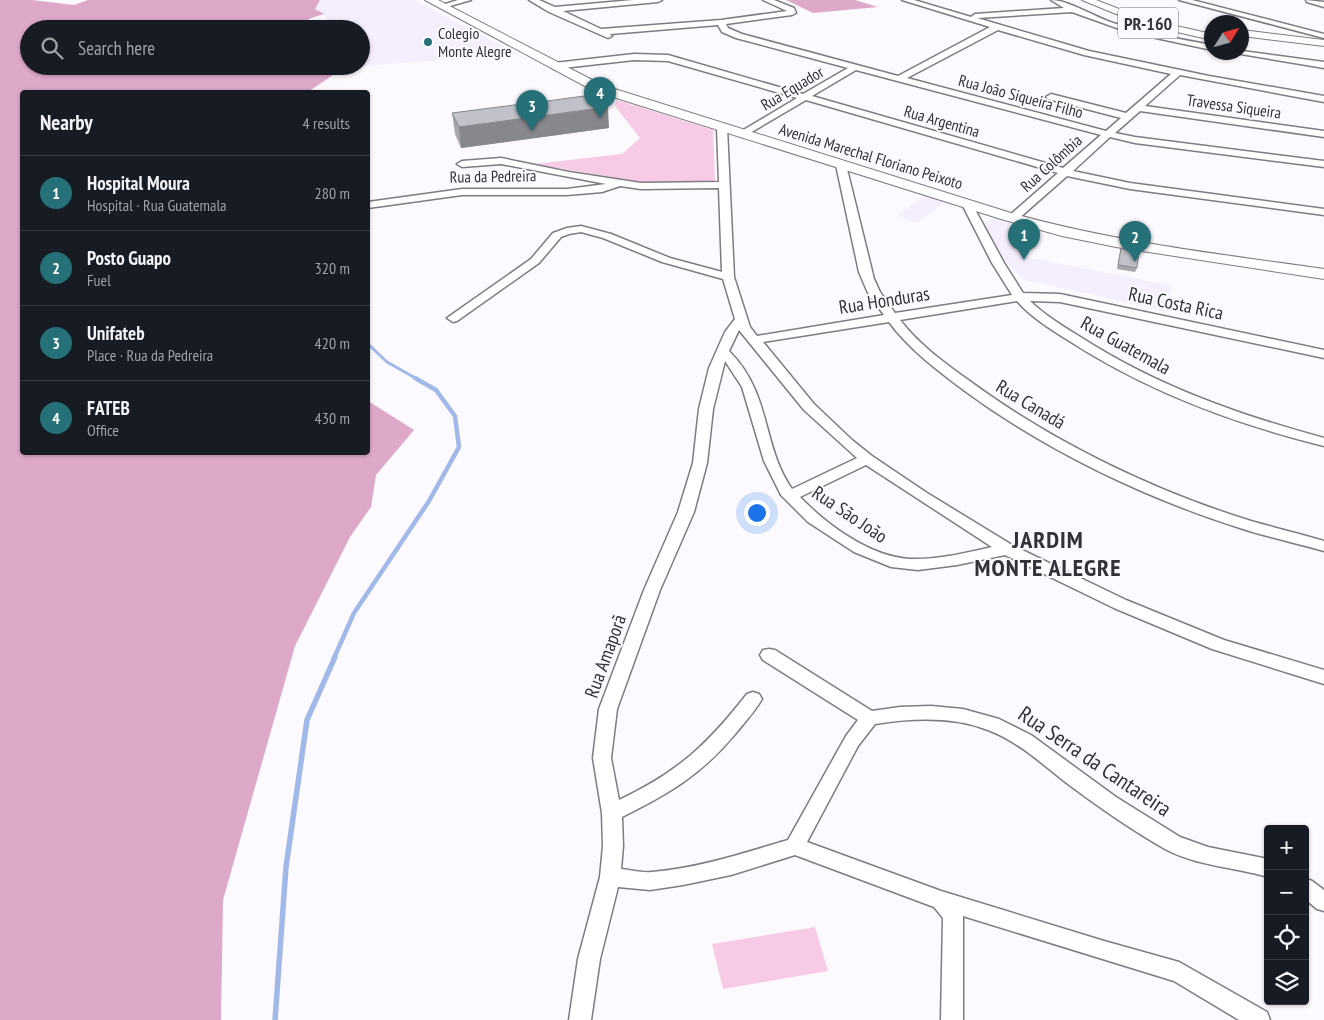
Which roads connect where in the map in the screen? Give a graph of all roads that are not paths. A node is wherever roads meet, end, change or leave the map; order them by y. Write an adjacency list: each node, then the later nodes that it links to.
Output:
1 (430, 0): 13 (main road, Avenida Marechal Floriano Peixoto)
2 (467, 0): 13 (street)
3 (533, 0): 14 (street)
4 (658, 0): 14 (street)
5 (767, 0): 17 (street)
6 (906, 0): 16 (street)
7 (1055, 0): 15 (street)
8 (1087, 0): 22 (main road, PR-160)
9 (1111, 0): 18 (main road)
10 (1183, 0): 23 (street)
11 (1310, 0): 12 (street)
12 (1323, 4)
13 (443, 6): 31 (main road, Avenida Marechal Floriano Peixoto)
14 (552, 10): 20 (street)
15 (1073, 10): 16 (street); 27 (street)
16 (966, 17): 19 (street)
17 (721, 22): 20 (street); 32 (street, Rua João Siqueira Filho)
18 (1204, 26)
19 (997, 27): 33 (street); 34 (street)
20 (599, 32): 24 (street)
21 (1249, 34): 26 (main road)
22 (1204, 35)
23 (1324, 36)
24 (615, 39)
25 (1249, 43): 28 (main road)
26 (1324, 44)
27 (1204, 46)
28 (1324, 52)
29 (1249, 54): 30 (street)
30 (1324, 65)
31 (554, 66): 35 (street, Rua Argentina); 40 (main road, Avenida Marechal Floriano Peixoto)
32 (855, 67): 34 (street, Rua João Siqueira Filho); 35 (street, Rua Equador)
33 (1178, 73): 37 (street); 38 (street, Rua Colômbia)
34 (899, 79): 42 (street, Rua João Siqueira Filho)
35 (805, 97): 41 (street, Rua Equador); 47 (street, Rua Argentina)
36 (1051, 98): 39 (street)
37 (1324, 99)
38 (1140, 108): 39 (street, Rua Colômbia); 43 (street, Travessa Siqueira)
39 (1129, 117): 42 (street, Rua Colômbia)
40 (722, 128): 41 (main road, Avenida Marechal Floriano Peixoto); 49 (street)
41 (743, 134): 46 (main road, Avenida Marechal Floriano Peixoto)
42 (1107, 134): 45 (street, Rua João Siqueira Filho); 47 (street, Rua Colômbia)
43 (1324, 134)
44 (462, 164): 48 (street, Rua da Pedreira)
45 (1324, 164)
46 (841, 165): 50 (main road, Avenida Marechal Floriano Peixoto); 58 (street, Rua Canadá)
47 (1064, 172): 52 (street, Rua Argentina); 53 (street, Rua Colômbia)
48 (618, 183): 49 (street, Rua da Pedreira); 51 (street, Rua da Pedreira)
49 (724, 185): 55 (street)
50 (967, 204): 53 (main road, Avenida Marechal Floriano Peixoto); 56 (street, Rua Guatemala)
51 (370, 205)
52 (1324, 212)
53 (1013, 218): 54 (main road, Avenida Marechal Floriano Peixoto)
54 (1324, 274)
55 (728, 277): 57 (street); 59 (street)
56 (1020, 297): 58 (street, Rua Honduras); 62 (street, Rua Costa Rica); 63 (street, Rua Guatemala)
57 (453, 318)
58 (891, 318): 60 (street, Rua Honduras); 66 (street, Rua Canadá)
59 (741, 320): 60 (street); 61 (street, Rua Amaporã)
60 (754, 340): 64 (street)
61 (722, 351): 65 (street, Rua São João); 72 (street, Rua Amaporã)
62 (1324, 354)
63 (1324, 442)
64 (867, 459): 65 (street, Rua São João); 67 (street)
65 (790, 496): 67 (street, Rua São João)
66 (1324, 546)
67 (1007, 549): 69 (street)
68 (769, 655): 71 (street)
69 (1324, 677)
70 (754, 699): 72 (street)
71 (870, 718): 73 (street); 74 (street, Rua Serra da Cantareira)
72 (612, 814): 75 (street, Rua Amaporã)
73 (795, 846): 75 (street); 77 (street)
74 (1264, 867)
75 (610, 877): 79 (street, Rua Amaporã)
76 (1309, 891): 78 (street)
77 (941, 900): 80 (street); 81 (street)
78 (1324, 902)
79 (580, 1020)
80 (952, 1020)
81 (1259, 1020)

